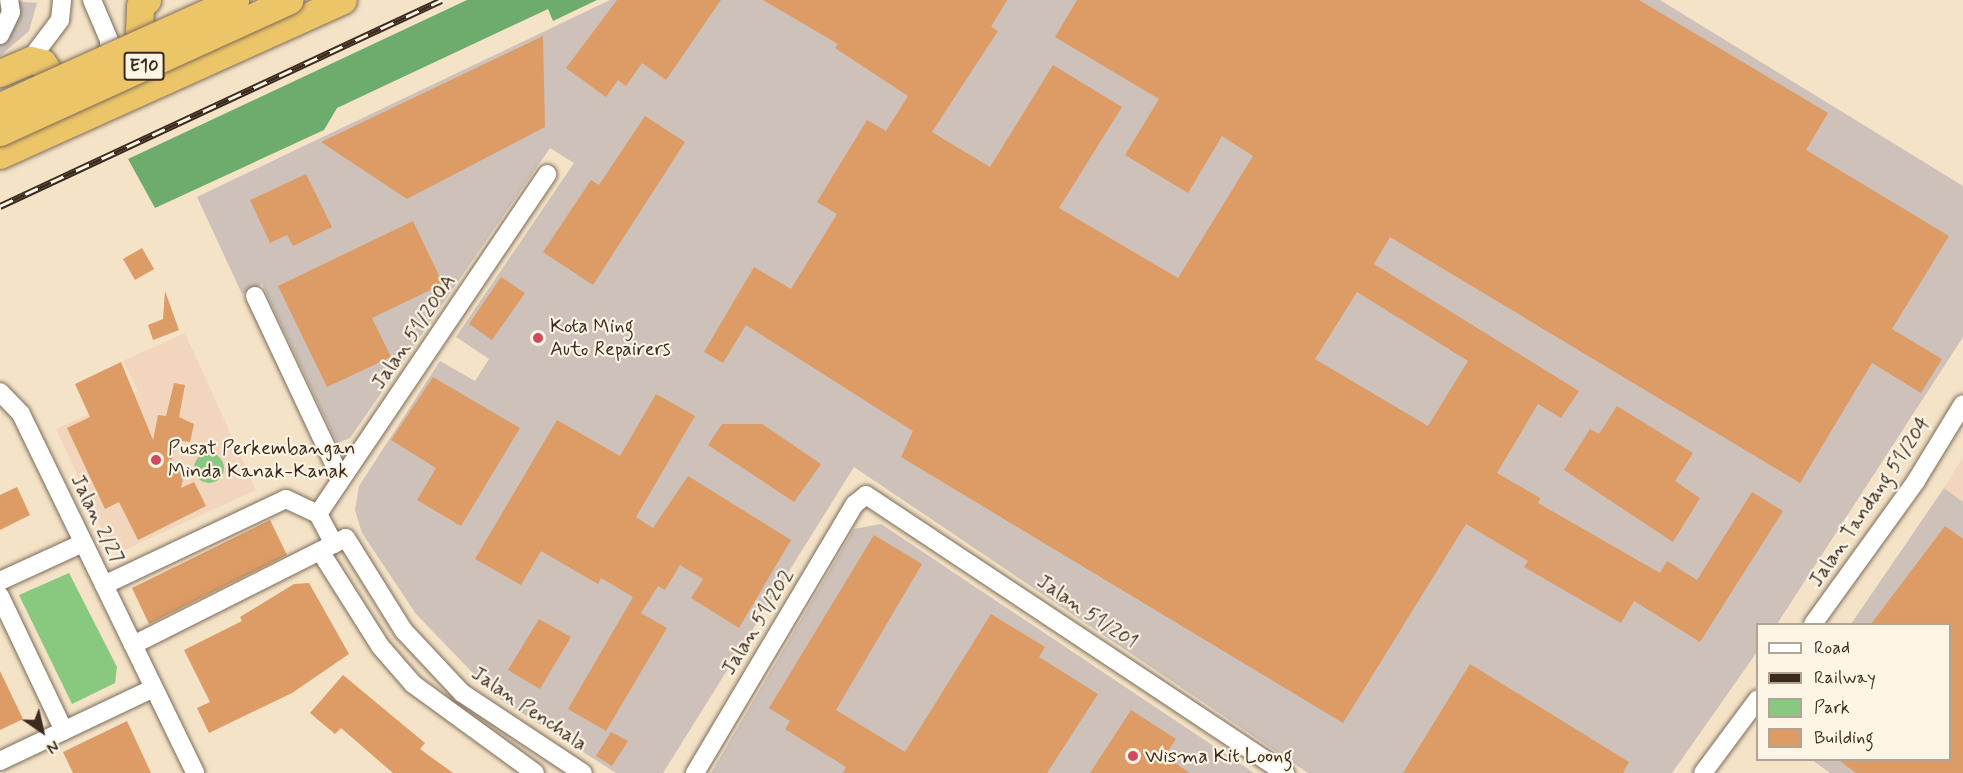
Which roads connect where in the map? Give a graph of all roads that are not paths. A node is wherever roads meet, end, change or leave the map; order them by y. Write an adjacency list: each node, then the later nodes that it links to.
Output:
1 (9, 0): 8 (street)
2 (62, 0): 9 (street)
3 (92, 0): 14 (street)
4 (235, 0): 12 (highway, E10, bridge)
5 (289, 0): 13 (highway, E10, bridge)
6 (343, 0): 10 (highway)
7 (143, 2): 10 (highway)
8 (0, 36)
9 (30, 60): 11 (highway); 14 (highway)
10 (203, 63): 14 (highway)
11 (0, 73)
12 (0, 106)
13 (0, 132)
14 (34, 140): 15 (highway)
15 (0, 155)
16 (547, 174): 20 (street, Jalan 51/200A)
17 (255, 296): 20 (street)
18 (0, 392): 23 (street, Jalan 2/27)
19 (1963, 404): 28 (street, Jalan Tandang 51/204)
20 (341, 479): 22 (street, Jalan 51/200A)
21 (862, 496): 37 (street, Jalan 51/202); 38 (street, Jalan 51/201)
22 (318, 514): 24 (street, Jalan Penchala); 26 (street)
23 (83, 543): 25 (street); 26 (street, Jalan 2/27)
24 (334, 544): 29 (street); 35 (street, Jalan Penchala); 36 (street, Jalan Penchala)
25 (0, 581)
26 (104, 585): 29 (street, Jalan 2/27)
27 (0, 596): 32 (street)
28 (1814, 623)
29 (133, 645): 30 (street, Jalan 2/27)
30 (154, 688): 32 (street); 34 (street, Jalan 2/27)
31 (1756, 702): 39 (street)
32 (64, 731): 33 (street)
33 (5, 765)
34 (195, 773)
35 (535, 773)
36 (582, 773)
37 (695, 773)
38 (1285, 773)
39 (1703, 773)

